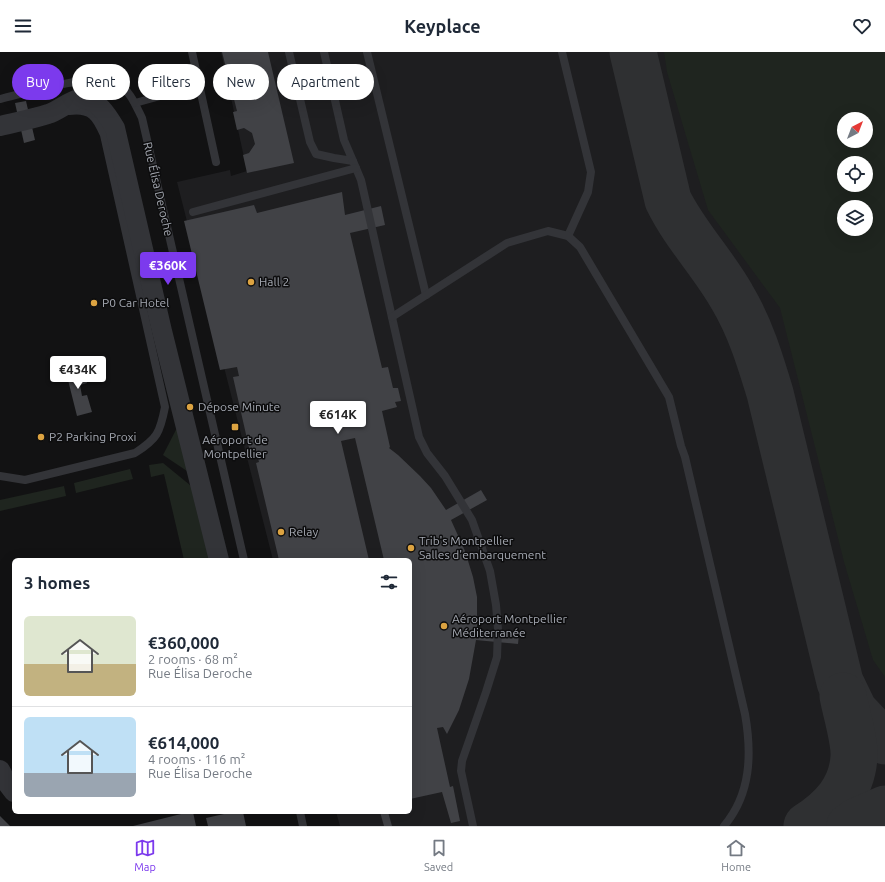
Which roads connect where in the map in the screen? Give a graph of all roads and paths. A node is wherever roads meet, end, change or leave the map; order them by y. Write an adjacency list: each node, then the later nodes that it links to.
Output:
1 (192, 52): 6 (lane)
2 (289, 52): 14 (lane)
3 (324, 52): 14 (lane)
4 (367, 52): 17 (lane)
5 (562, 52): 16 (lane)
6 (195, 64)
7 (0, 99): 10 (lane, Rue Élisa Deroche)
8 (146, 100): 10 (lane)
9 (203, 100): 13 (lane)
10 (135, 103): 21 (lane, Rue Élisa Deroche)
11 (49, 114): 12 (street); 19 (lane); 20 (street)
12 (0, 126)
13 (216, 162)
14 (355, 164): 15 (lane); 18 (lane)
15 (193, 212)
16 (568, 236): 17 (lane); 27 (lane)
17 (426, 295): 18 (lane)
18 (392, 316): 26 (lane)
19 (0, 476)
20 (219, 558)
21 (244, 558)
22 (0, 770): 23 (street)
23 (12, 789)
24 (300, 814): 25 (lane)
25 (303, 826)
26 (473, 826)
27 (724, 826)

